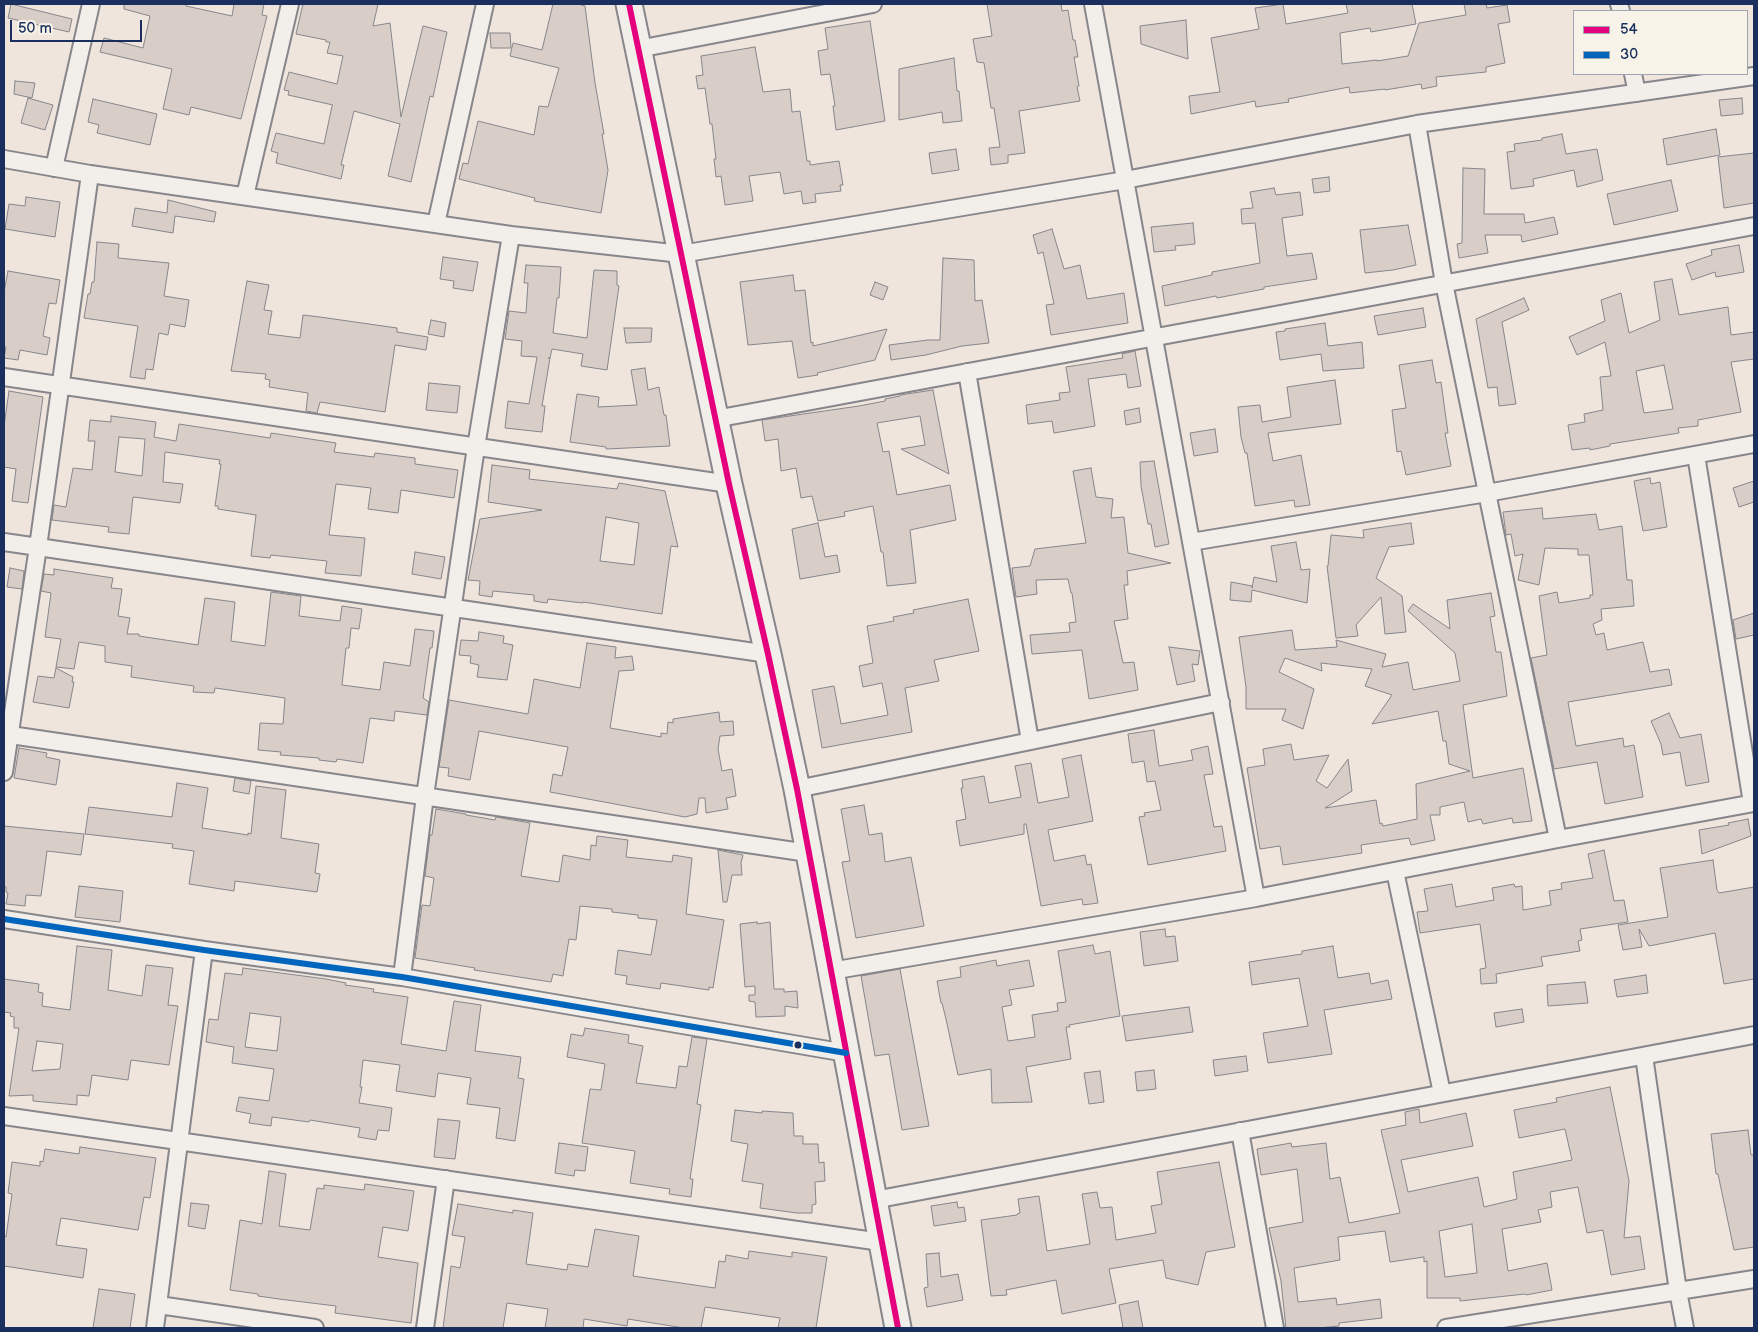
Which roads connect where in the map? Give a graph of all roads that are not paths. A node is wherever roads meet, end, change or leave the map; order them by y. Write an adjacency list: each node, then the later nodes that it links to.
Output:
1 (91, 4): 13 (street)
2 (290, 4): 16 (street)
3 (485, 4): 17 (street)
4 (629, 4): 7 (main road)
5 (873, 4): 7 (street)
6 (1093, 4): 15 (street)
7 (638, 49): 20 (main road)
8 (1633, 75): 10 (street)
9 (1754, 76): 10 (street)
10 (1637, 93): 11 (street)
11 (1417, 124): 15 (street); 21 (street)
12 (4, 159): 13 (street)
13 (54, 168): 14 (street)
14 (90, 174): 16 (street); 25 (street)
15 (1125, 180): 20 (street); 22 (street)
16 (245, 196): 17 (street)
17 (436, 224): 19 (street)
18 (1754, 226): 21 (street)
19 (511, 235): 20 (street); 28 (street)
20 (681, 254): 26 (main road)
21 (1444, 283): 22 (street); 31 (street)
22 (1154, 337): 23 (street); 33 (street)
23 (967, 372): 26 (street); 39 (street)
24 (4, 377): 25 (street)
25 (59, 386): 28 (street); 34 (street)
26 (715, 419): 30 (main road)
27 (1754, 444): 29 (street)
28 (476, 447): 30 (street); 35 (street)
29 (1696, 454): 31 (street); 43 (street)
30 (728, 484): 36 (main road)
31 (1488, 493): 33 (street); 44 (street)
32 (4, 542): 34 (street)
33 (1191, 542): 37 (street)
34 (38, 547): 35 (street); 38 (street)
35 (453, 608): 36 (street); 42 (street)
36 (768, 654): 41 (main road)
37 (1221, 702): 39 (street); 47 (street)
38 (6, 734): 40 (street); 42 (street)
39 (1030, 741): 41 (street)
40 (4, 772)
41 (796, 789): 45 (main road)
42 (425, 796): 45 (street); 51 (street)
43 (1753, 803): 44 (street)
44 (1558, 839): 46 (street)
45 (808, 853): 50 (main road)
46 (1395, 871): 47 (street); 55 (street)
47 (1256, 898): 50 (street)
48 (4, 919): 49 (street)
49 (204, 950): 51 (street); 58 (street)
50 (830, 971): 53 (main road)
51 (402, 977): 53 (street)
52 (1754, 1035): 54 (street)
53 (846, 1053): 60 (main road)
54 (1644, 1056): 55 (street); 63 (street)
55 (1442, 1093): 57 (street)
56 (4, 1116): 58 (street)
57 (1240, 1131): 60 (street); 70 (street)
58 (180, 1140): 59 (street); 64 (street)
59 (446, 1179): 61 (street); 68 (street)
60 (874, 1200): 61 (main road)
61 (882, 1242): 69 (main road)
62 (1754, 1278): 63 (street)
63 (1678, 1291): 65 (street); 72 (street)
64 (159, 1305): 66 (street); 67 (street)
65 (1477, 1326): 71 (street)
66 (155, 1328)
67 (315, 1328)
68 (425, 1328)
69 (898, 1328)
70 (1275, 1328)
71 (1446, 1328)
72 (1685, 1328)

